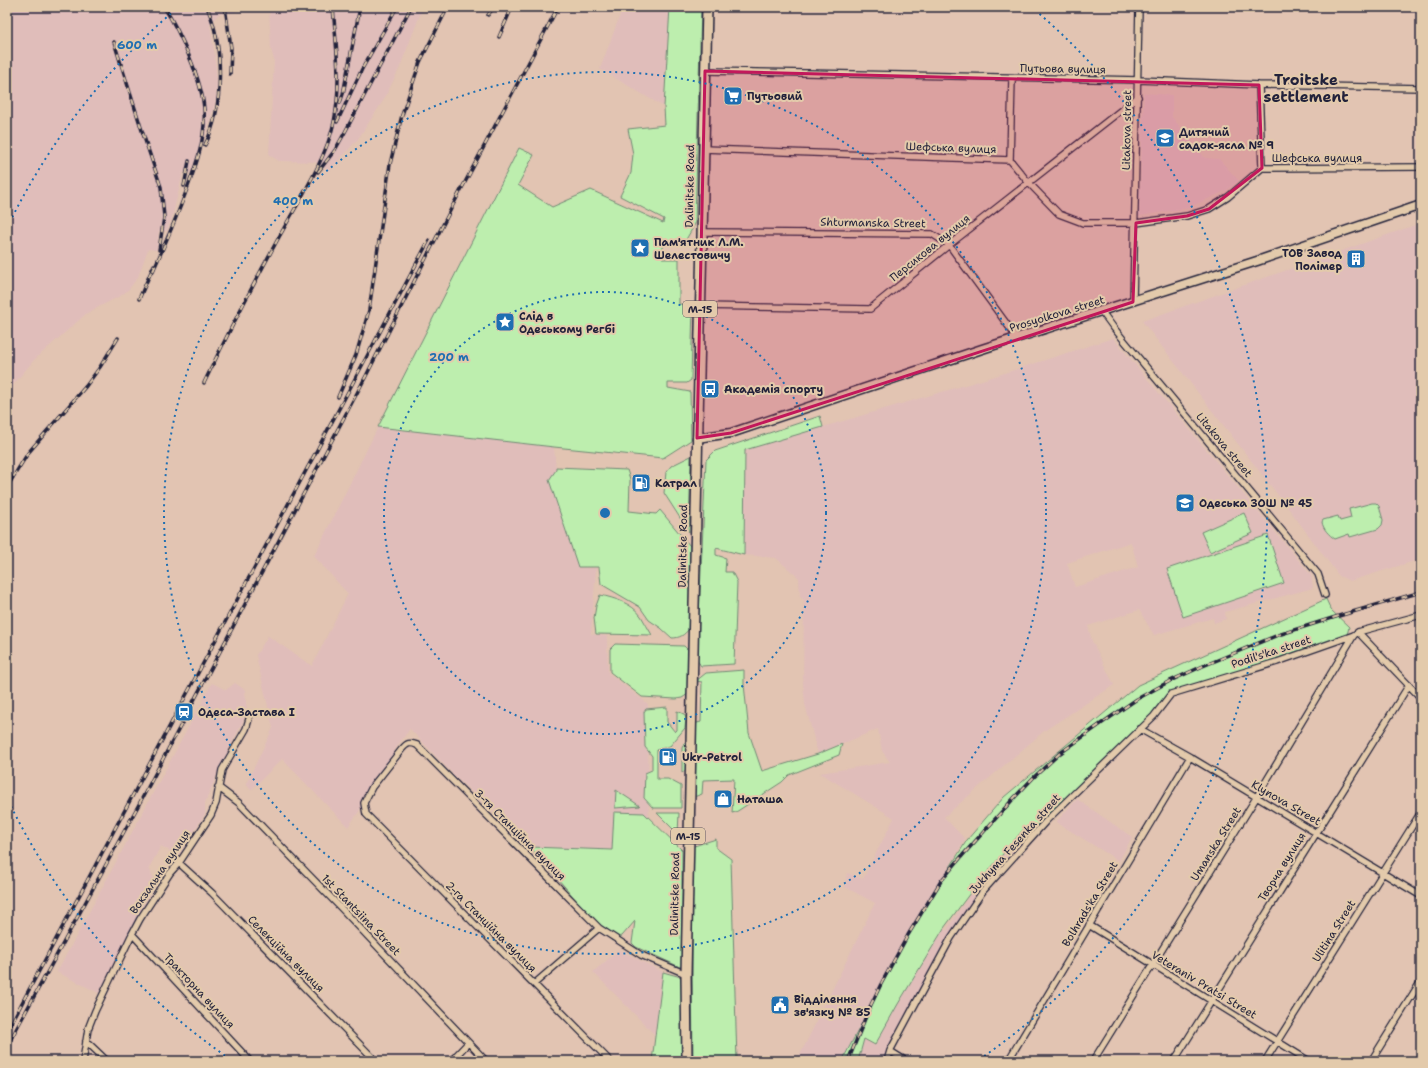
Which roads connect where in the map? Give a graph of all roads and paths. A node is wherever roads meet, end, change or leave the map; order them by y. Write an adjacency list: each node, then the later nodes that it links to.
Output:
1 (707, 7): 3 (main road, Dalinitske Road / М-15)
2 (1139, 7): 5 (street, Litakova street)
3 (705, 71): 4 (street, Путьова вулиця); 9 (main road, Dalinitske Road / М-15)
4 (1012, 78): 5 (street, Путьова вулиця); 10 (street)
5 (1139, 80): 6 (street, Путьова вулиця); 8 (street, Litakova street)
6 (1259, 85): 7 (street, Путьова вулиця); 12 (street)
7 (1421, 88)
8 (1138, 97): 13 (street, Персикова вулиця); 15 (street, Litakova street)
9 (703, 149): 10 (street, Шефська вулиця); 16 (main road, Dalinitske Road / М-15)
10 (1010, 160): 13 (street, Шефська вулиця)
11 (1421, 167): 12 (street, Шефська вулиця)
12 (1262, 168): 15 (street, Шефська вулиця)
13 (1028, 182): 15 (street, Шефська вулиця); 17 (street, Персикова вулиця)
14 (1421, 205): 18 (street, Prosyolkova street)
15 (1136, 223): 18 (street, Litakova street)
16 (701, 232): 17 (street, Shturmanska Street); 19 (main road, Dalinitske Road / М-15)
17 (950, 244): 19 (street, Персикова вулиця); 21 (street, Shturmanska Street)
18 (1133, 302): 20 (street, Prosyolkova street)
19 (700, 306): 22 (main road, Dalinitske Road / М-15)
20 (1102, 312): 21 (street, Prosyolkova street); 23 (street, Litakova street)
21 (1017, 338): 22 (street, Prosyolkova street)
22 (698, 438): 43 (main road, Dalinitske Road / М-15)
23 (1325, 595)
24 (1421, 615): 25 (street, Podil's'ka street)
25 (1356, 633): 26 (street); 29 (street, Podil's'ka street); 32 (street, Umanska Street)
26 (1408, 685): 27 (street); 35 (street, Творча вулиця)
27 (1421, 698)
28 (249, 719): 31 (street, Вокзальна вулиця)
29 (1140, 729): 30 (street, Klynova Street); 50 (street, Jukhyma Fesenka street)
30 (1190, 757): 32 (street, Klynova Street); 39 (street, Bolhrads'ka Street)
31 (218, 787): 36 (street, Вокзальна вулиця); 49 (street, 1st Stantsiina Street)
32 (1256, 798): 35 (street, Klynova Street); 42 (street, Umanska Street)
33 (364, 803): 40 (street, 3-тя Станційна вулиця); 45 (street, 2-га Станційна вулиця)
34 (1421, 812): 37 (street, Ulitina Street)
35 (1316, 832): 37 (street, Klynova Street); 46 (street, Творча вулиця)
36 (179, 863): 41 (street, Вокзальна вулиця); 54 (street, Селекційна вулиця)
37 (1383, 873): 38 (street, Klynova Street); 48 (street, Ulitina Street)
38 (1421, 896)
39 (1089, 925): 42 (street, Veteraniv Pratsi Street); 61 (street, Bolhrads'ka Street)
40 (599, 928): 43 (street, 3-тя Станційна вулиця); 45 (street)
41 (132, 934): 47 (street, Вокзальна вулиця); 53 (street, Тракторна вулиця)
42 (1153, 965): 46 (street, Veteraniv Pratsi Street); 62 (street, Umanska Street)
43 (686, 974): 58 (main road, Dalinitske Road / М-15)
44 (1421, 981): 66 (street)
45 (534, 984): 57 (street, 2-га Станційна вулиця)
46 (1212, 1000): 48 (street, Veteraniv Pratsi Street); 63 (street, Творча вулиця)
47 (86, 1041): 51 (street, Вокзальна вулиця); 52 (street)
48 (1277, 1041): 64 (street, Ulitina Street); 65 (street, Veteraniv Pratsi Street)
49 (468, 1043): 55 (street); 56 (street, 1st Stantsiina Street)
50 (890, 1051): 59 (street, Jukhyma Fesenka street); 60 (street)
51 (82, 1061)
52 (107, 1061)
53 (250, 1061)
54 (376, 1061)
55 (451, 1061)
56 (486, 1061)
57 (610, 1061)
58 (687, 1061)
59 (887, 1061)
60 (906, 1061)
61 (1008, 1061)
62 (1093, 1061)
63 (1174, 1061)
64 (1265, 1061)
65 (1309, 1061)
66 (1371, 1061)

